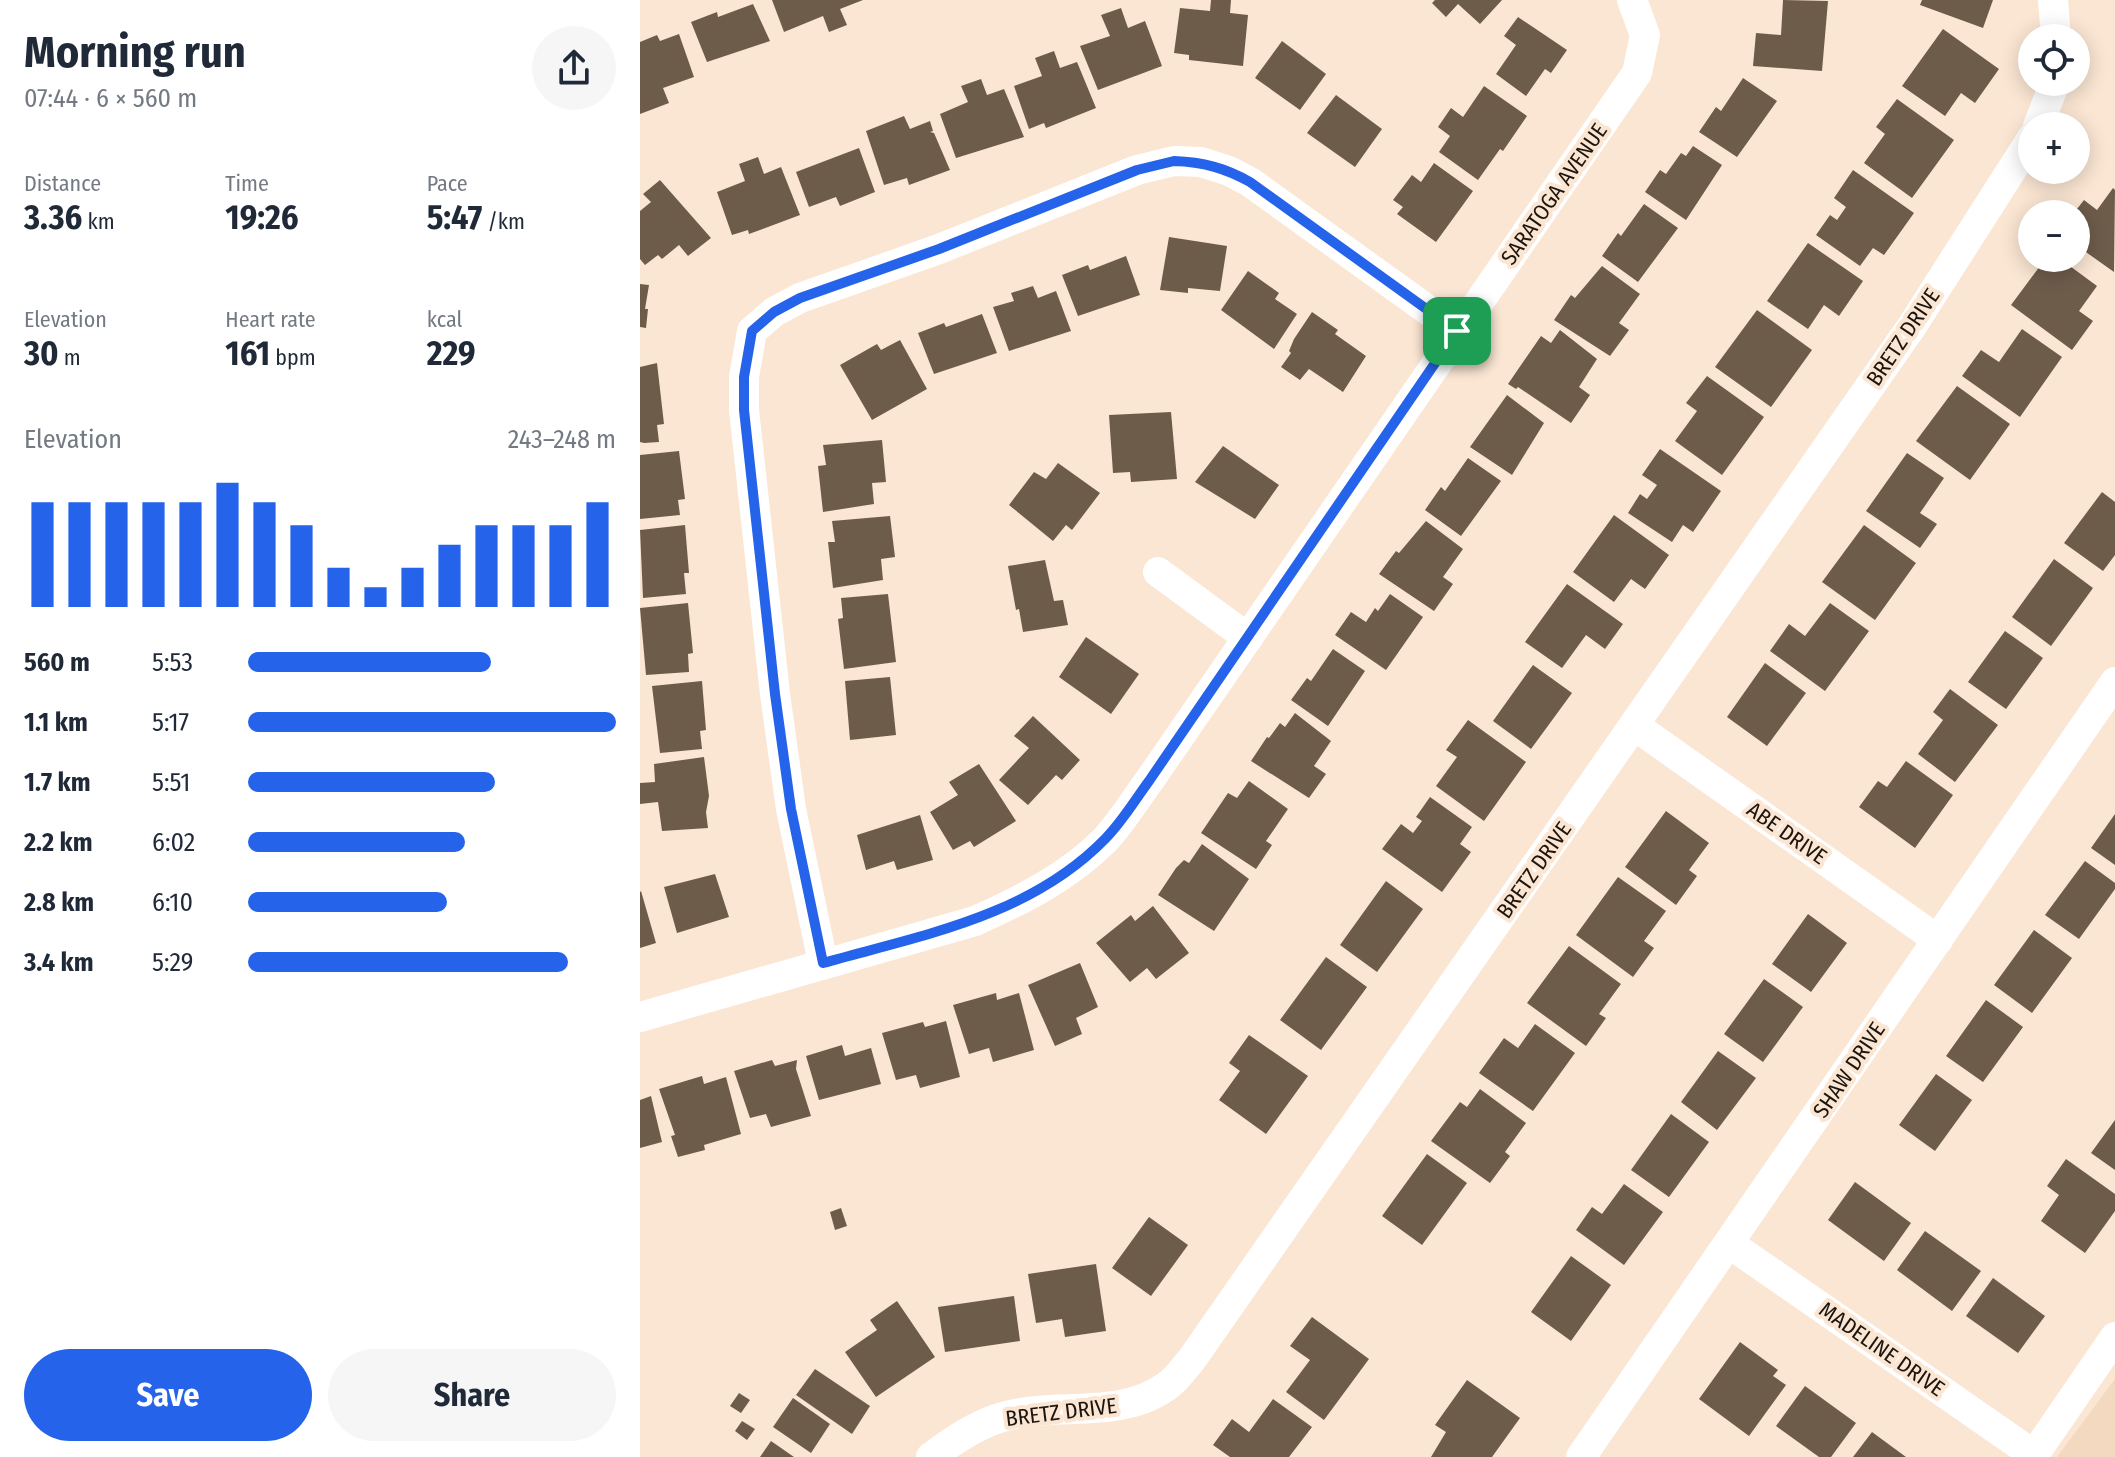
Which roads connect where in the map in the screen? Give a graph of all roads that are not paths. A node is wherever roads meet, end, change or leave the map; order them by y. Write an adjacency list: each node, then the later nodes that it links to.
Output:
1 (1632, 0): 5 (street, SARATOGA AVENUE)
2 (2053, 0): 3 (street)
3 (2055, 24)
4 (2018, 160): 9 (street, BRETZ DRIVE)
5 (1457, 331): 7 (street, SARATOGA AVENUE); 11 (street)
6 (1158, 572): 7 (street)
7 (1248, 638): 11 (street, SARATOGA AVENUE)
8 (2115, 682): 10 (street, SHAW DRIVE)
9 (1635, 726): 10 (street, ABE DRIVE); 15 (street, BRETZ DRIVE)
10 (1938, 940): 13 (street, SHAW DRIVE)
11 (823, 963): 12 (street, SARATOGA AVENUE)
12 (640, 1017)
13 (1730, 1244): 14 (street, MADELINE DRIVE); 16 (street, SHAW DRIVE)
14 (2115, 1337)
15 (931, 1457)
16 (1581, 1457)

